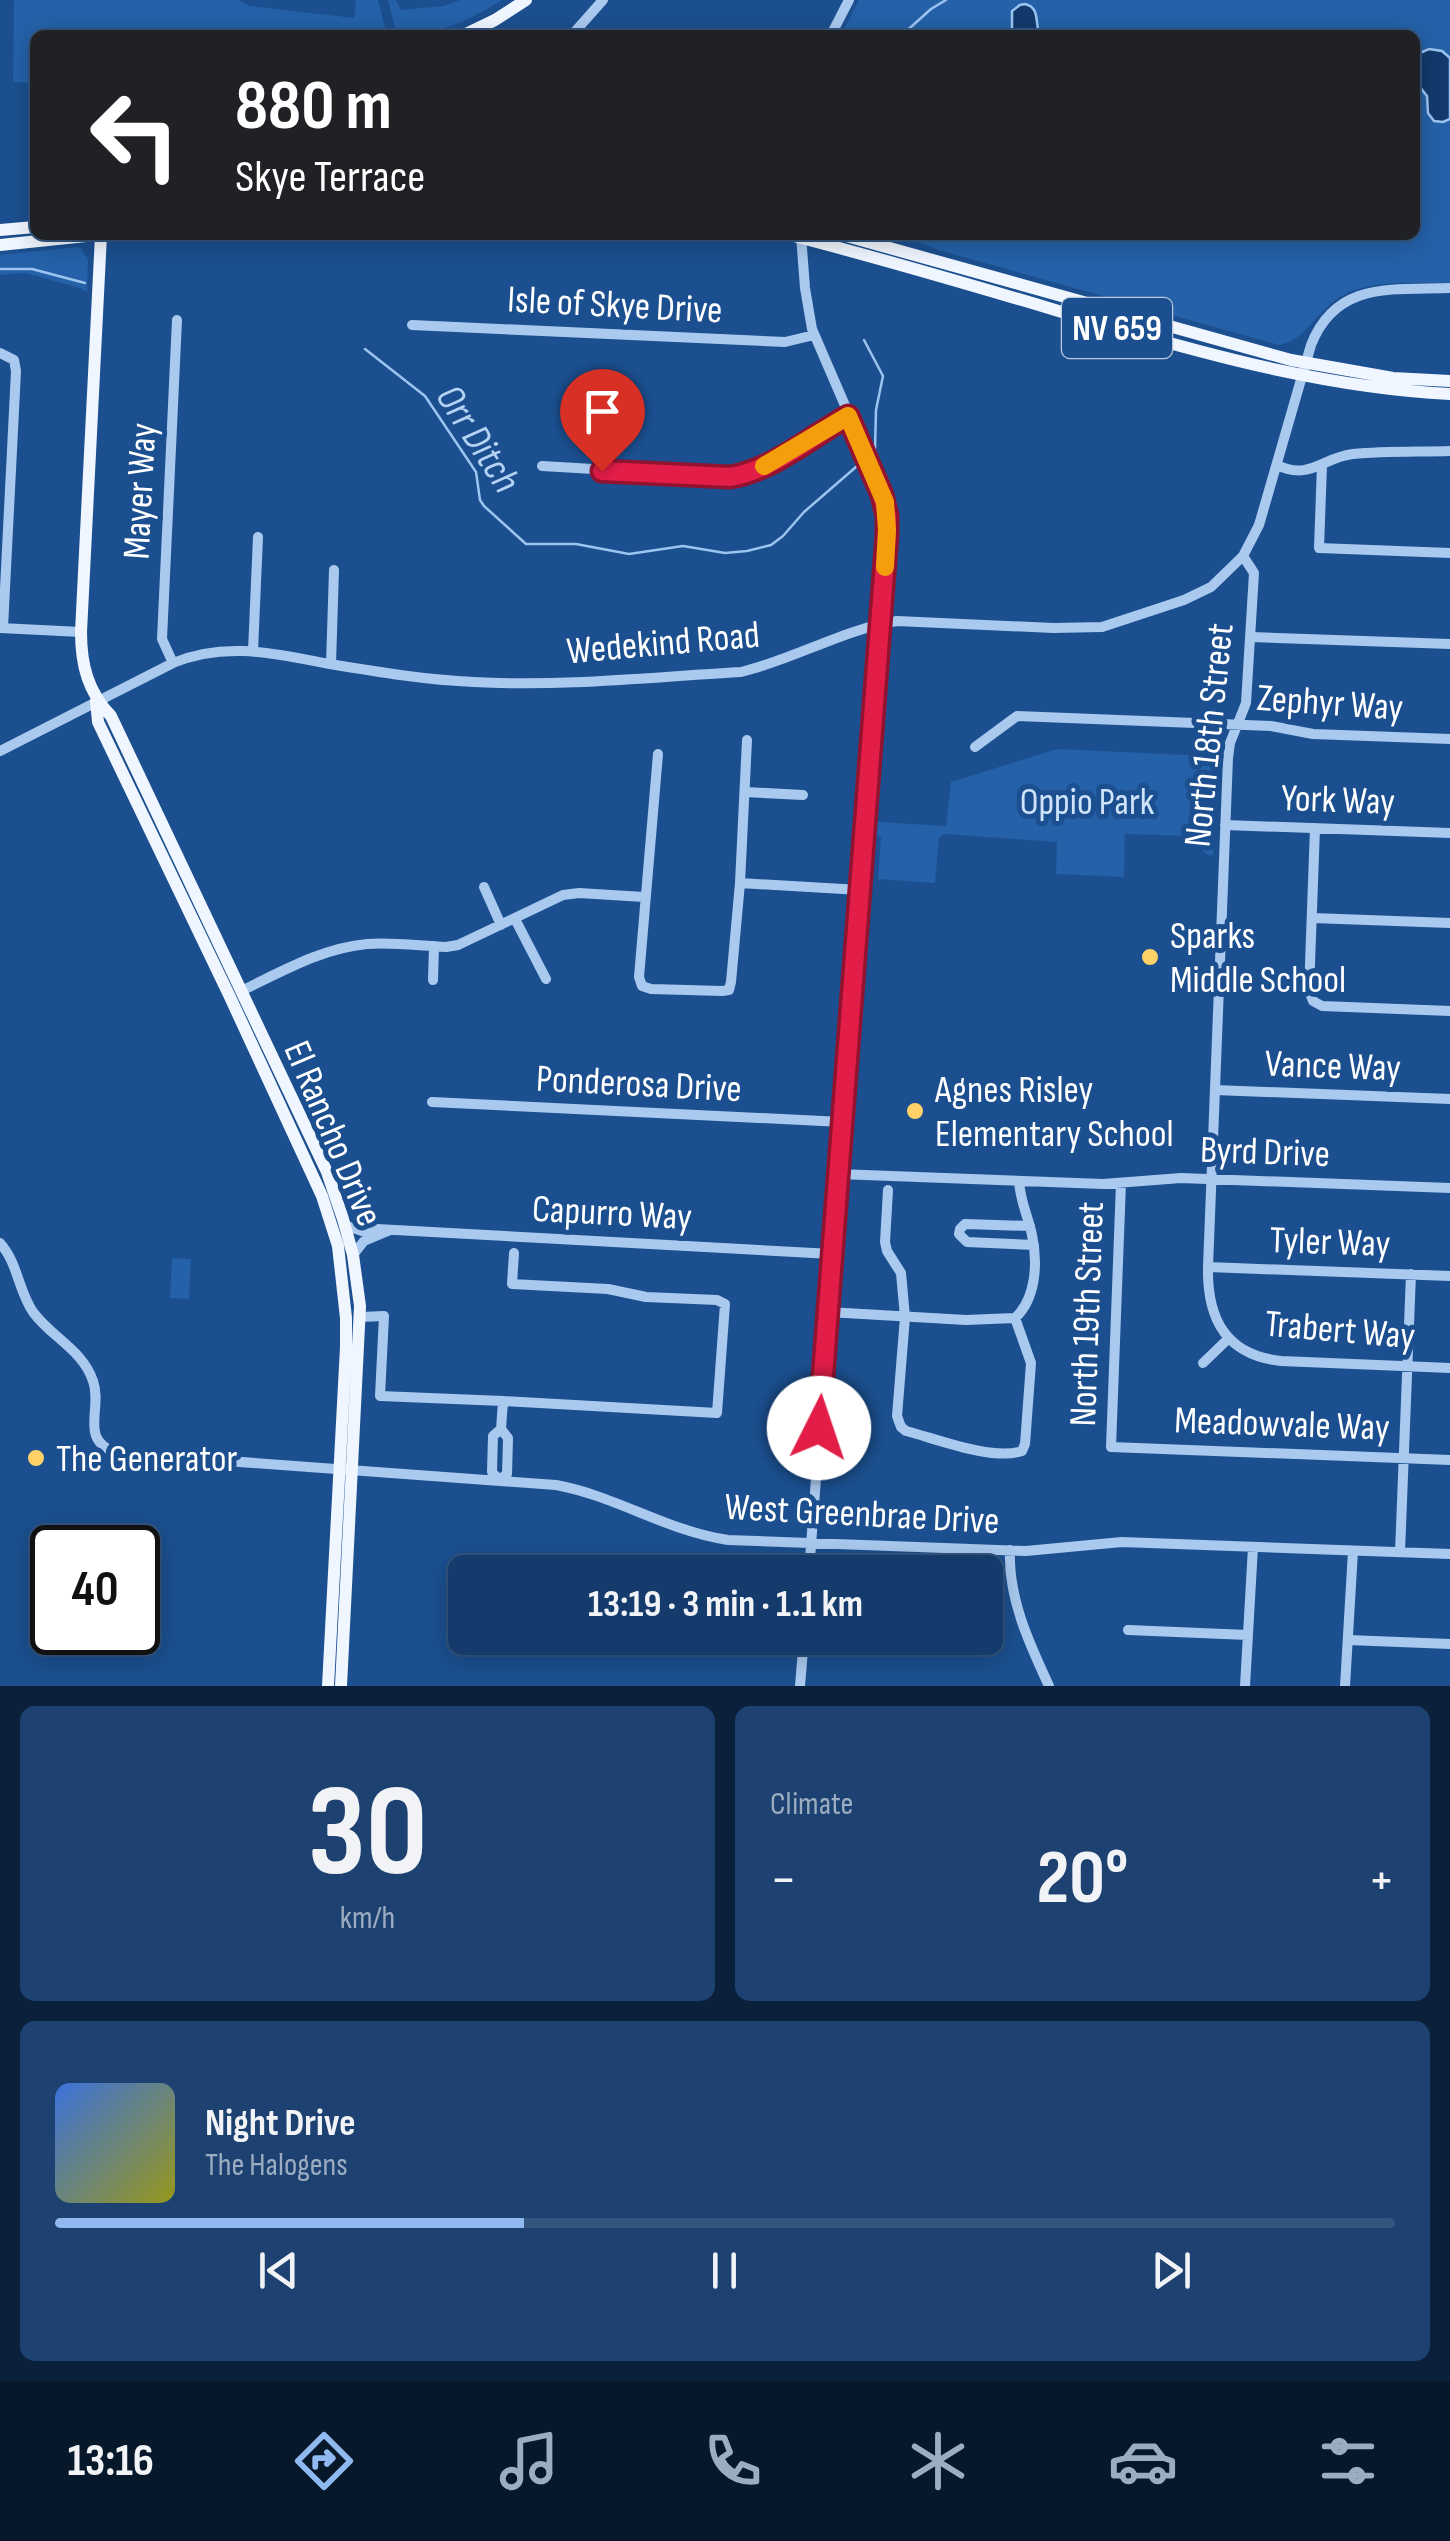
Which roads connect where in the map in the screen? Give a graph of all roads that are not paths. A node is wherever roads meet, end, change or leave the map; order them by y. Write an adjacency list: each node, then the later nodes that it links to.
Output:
1 (526, 0): 4 (main road)
2 (603, 0): 5 (street)
3 (850, 0): 6 (street)
4 (474, 30)
5 (576, 30)
6 (834, 30)
7 (30, 227): 8 (main road)
8 (0, 230)
9 (44, 240): 14 (main road)
10 (98, 240): 34 (main road, El Rancho Drive)
11 (798, 240): 18 (street)
12 (811, 240): 20 (main road, NV 659)
13 (861, 240): 20 (main road, NV 659)
14 (0, 244)
15 (1450, 288): 20 (street, Wedekind Road)
16 (176, 320): 38 (street, Mayer Way)
17 (412, 325): 18 (street, Isle of Skye Drive)
18 (814, 335): 23 (street)
19 (0, 353): 33 (street)
20 (1303, 370): 21 (main road, NV 659); 22 (main road, NV 659); 27 (street, Wedekind Road)
21 (1450, 381)
22 (1450, 394)
23 (848, 416): 26 (street); 32 (street)
24 (1450, 450): 25 (street)
25 (1322, 465): 27 (street); 29 (street)
26 (542, 466)
27 (1277, 466): 30 (street, Wedekind Road)
28 (258, 536): 37 (street)
29 (1450, 552)
30 (1243, 556): 32 (street, Wedekind Road); 35 (street, North 18th Street)
31 (334, 570): 39 (street)
32 (880, 624): 39 (street, Wedekind Road); 54 (street)
33 (2, 628): 34 (street)
34 (81, 632): 40 (main road, El Rancho Drive)
35 (1251, 637): 36 (street); 41 (street, North 18th Street)
36 (1450, 644)
37 (253, 651): 38 (street, Wedekind Road); 39 (street, Wedekind Road)
38 (173, 663): 40 (street, Wedekind Road)
39 (331, 664)
40 (96, 701): 45 (street, Wedekind Road); 63 (main road, El Rancho Drive); 80 (main road, El Rancho Drive)
41 (1237, 725): 42 (street, Zephyr Way); 44 (street, Zephyr Way); 49 (street, North 18th Street)
42 (1450, 739)
43 (746, 740): 47 (street)
44 (976, 747)
45 (0, 752)
46 (658, 754): 55 (street)
47 (744, 792): 48 (street); 52 (street)
48 (803, 795)
49 (1225, 825): 50 (street, York Way); 65 (street, North 18th Street)
50 (1315, 828): 51 (street, York Way); 57 (street)
51 (1450, 833)
52 (740, 883): 54 (street); 55 (street)
53 (484, 886): 59 (street)
54 (860, 890): 68 (street)
55 (644, 897): 56 (street)
56 (514, 918): 59 (street); 61 (street)
57 (1312, 918): 58 (street); 64 (street)
58 (1450, 923)
59 (502, 925): 60 (street)
60 (434, 946): 62 (street); 63 (street)
61 (546, 979)
62 (432, 980)
63 (241, 992): 75 (main road, El Rancho Drive)
64 (1450, 1011)
65 (1215, 1090): 66 (street, Vance Way); 70 (street, North 18th Street)
66 (1450, 1100)
67 (432, 1102): 68 (street, Ponderosa Drive)
68 (842, 1122): 69 (street)
69 (838, 1174): 71 (street, Byrd Drive); 82 (street)
70 (1211, 1178): 72 (street, Byrd Drive); 73 (street, Byrd Drive); 84 (street, North 18th Street)
71 (1019, 1181): 72 (street, Byrd Drive); 76 (street)
72 (1121, 1183): 97 (street, North 19th Street)
73 (1450, 1188)
74 (888, 1190): 90 (street)
75 (344, 1224): 77 (street, Capurro Way); 83 (main road, El Rancho Drive)
76 (1030, 1226): 79 (street); 79 (street)
77 (389, 1231): 82 (street, Capurro Way); 83 (street)
78 (0, 1243): 100 (street, West Greenbrae Drive)
79 (1034, 1245): 91 (street)
80 (338, 1246): 86 (main road); 100 (main road, El Rancho Drive)
81 (514, 1253): 96 (street)
82 (832, 1254): 88 (street)
83 (352, 1255): 86 (main road, El Rancho Drive)
84 (1208, 1266): 85 (street, Tyler Way); 92 (street, North 18th Street)
85 (1410, 1274): 87 (street, Tyler Way); 94 (street)
86 (356, 1276): 89 (main road, El Rancho Drive)
87 (1450, 1276)
88 (828, 1312): 90 (street); 102 (street)
89 (361, 1317): 96 (street); 100 (main road, El Rancho Drive)
90 (904, 1317): 91 (street); 91 (street)
91 (1015, 1318)
92 (1229, 1338): 93 (street); 94 (street, Trabert Way)
93 (1204, 1363)
94 (1407, 1366): 95 (street, Trabert Way); 98 (street)
95 (1450, 1368)
96 (503, 1401): 101 (street)
97 (1111, 1447): 98 (street, Meadowvale Way)
98 (1404, 1458): 99 (street, Meadowvale Way); 106 (street)
99 (1450, 1460)
100 (346, 1470): 101 (street, West Greenbrae Drive); 114 (main road, El Rancho Drive); 115 (main road, El Rancho Drive)
101 (499, 1480): 102 (street, West Greenbrae Drive)
102 (811, 1543): 104 (street, West Greenbrae Drive); 108 (street)
103 (1253, 1547): 104 (street, West Greenbrae Drive); 105 (street, West Greenbrae Drive); 110 (street)
104 (1010, 1550): 117 (street)
105 (1353, 1550): 106 (street, West Greenbrae Drive); 111 (street)
106 (1400, 1552): 107 (street, West Greenbrae Drive)
107 (1450, 1554)
108 (810, 1555)
109 (1128, 1630): 110 (street)
110 (1248, 1635): 118 (street)
111 (1348, 1640): 112 (street); 119 (street)
112 (1450, 1644)
113 (803, 1655): 116 (street)
114 (328, 1686)
115 (342, 1686)
116 (800, 1686)
117 (1049, 1686)
118 (1245, 1686)
119 (1346, 1686)

